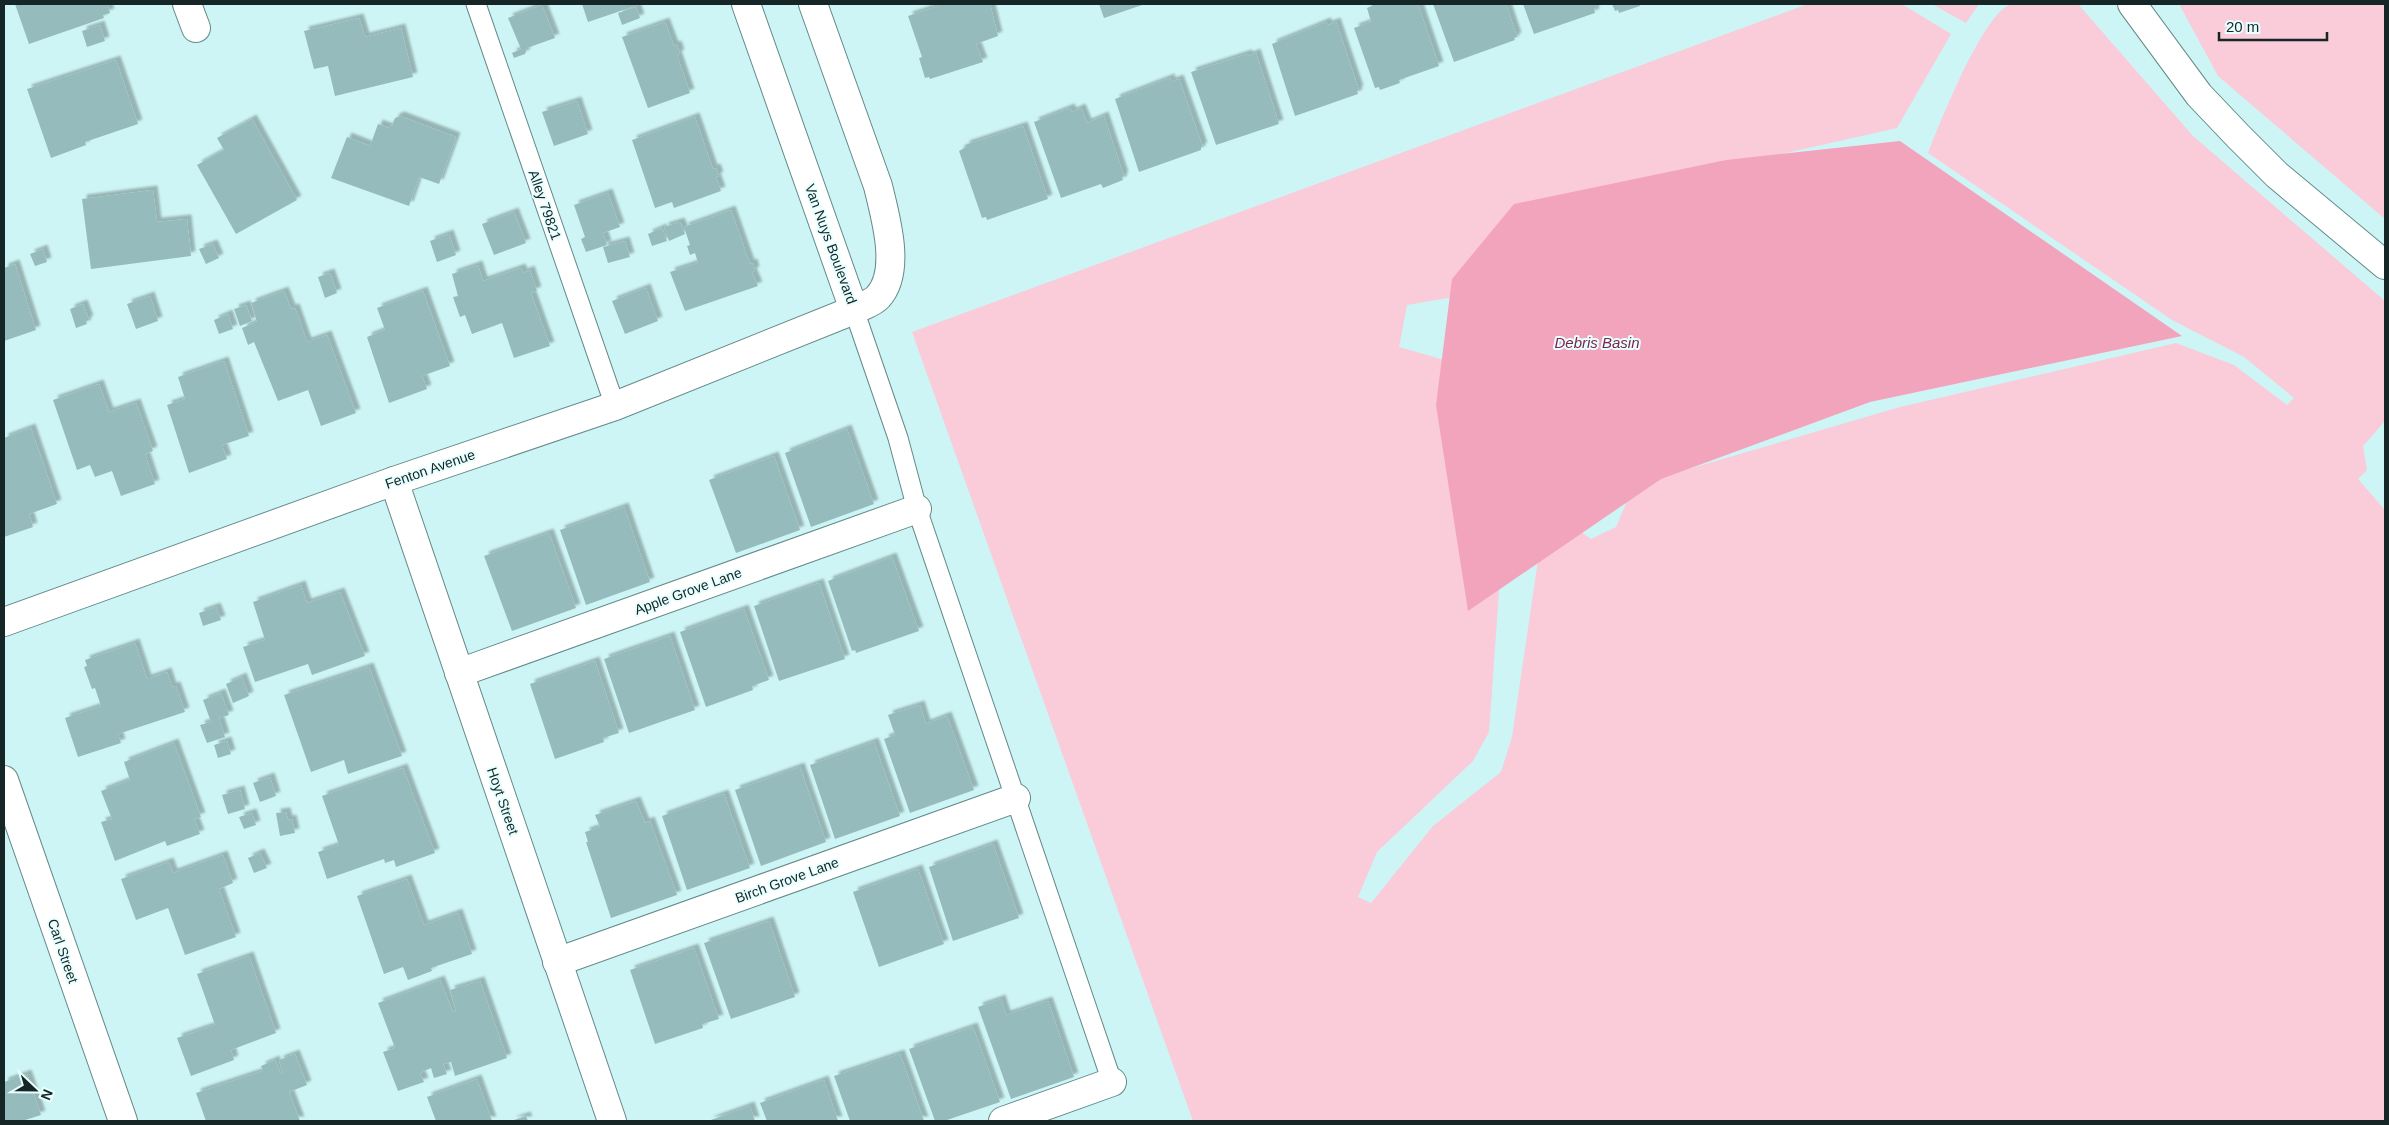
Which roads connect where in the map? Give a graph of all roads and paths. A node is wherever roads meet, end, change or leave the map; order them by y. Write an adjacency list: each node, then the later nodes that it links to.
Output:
1 (476, 4): 7 (lane, Alley 79821)
2 (746, 4): 6 (street, Van Nuys Boulevard)
3 (813, 4): 6 (street, Van Nuys Boulevard)
4 (2132, 4): 5 (street)
5 (2385, 265)
6 (854, 310): 7 (street, Fenton Avenue); 9 (lane)
7 (615, 406): 8 (street, Fenton Avenue)
8 (394, 481): 10 (street, Fenton Avenue); 11 (street, Hoyt Street)
9 (917, 509): 11 (street, Apple Grove Lane); 13 (lane)
10 (4, 622)
11 (459, 673): 14 (street, Hoyt Street)
12 (4, 780): 16 (street, Carl Street)
13 (1016, 798): 14 (street, Birch Grove Lane); 15 (lane)
14 (557, 962): 17 (street, Hoyt Street)
15 (1112, 1082): 18 (street)
16 (123, 1121)
17 (612, 1121)
18 (1003, 1121)

